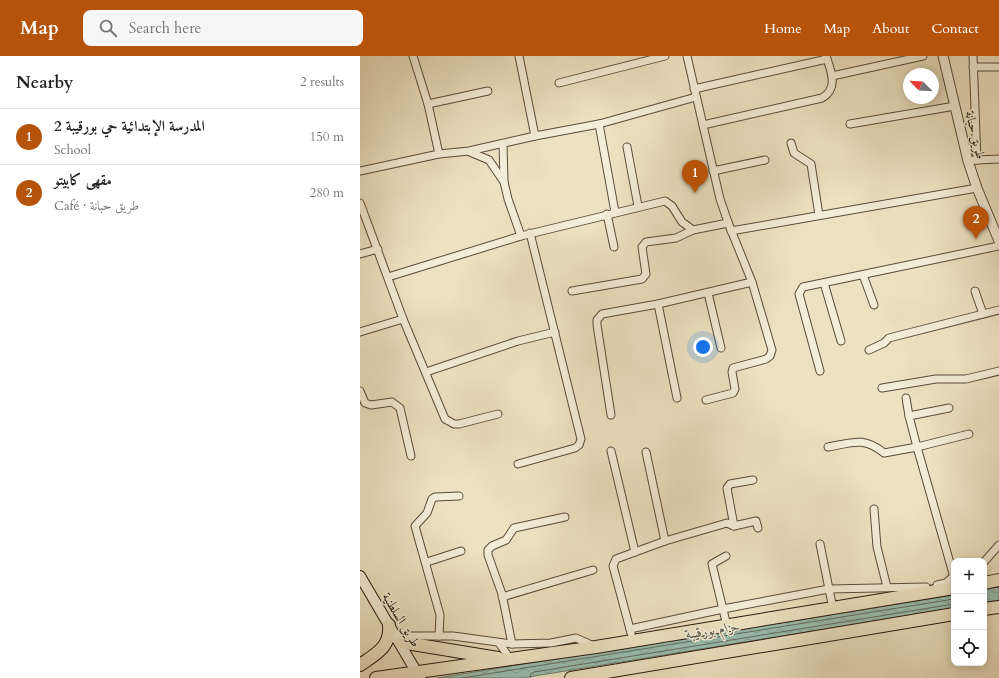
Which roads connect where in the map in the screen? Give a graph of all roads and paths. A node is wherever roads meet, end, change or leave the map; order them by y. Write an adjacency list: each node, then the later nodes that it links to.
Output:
1 (413, 56): 16 (street)
2 (519, 56): 21 (street)
3 (665, 56): 12 (street)
4 (687, 56): 13 (street)
5 (923, 56): 11 (street)
6 (943, 56): 17 (street, طريق حبانة)
7 (972, 56): 9 (street)
8 (826, 58): 11 (street); 13 (street)
9 (973, 67): 10 (street); 29 (street)
10 (999, 67)
11 (832, 76): 19 (street)
12 (560, 83)
13 (694, 89): 15 (street)
14 (488, 91): 16 (street)
15 (696, 97): 18 (street); 19 (street)
16 (428, 104): 26 (street)
17 (955, 106): 20 (street); 29 (street, طريق حبانة)
18 (599, 124): 21 (street); 36 (street)
19 (703, 124): 31 (street)
20 (850, 124)
21 (534, 136): 23 (street)
22 (790, 143): 37 (street)
23 (502, 144): 25 (street); 32 (street)
24 (627, 147): 35 (street)
25 (469, 151): 26 (street); 32 (street)
26 (439, 154): 30 (street)
27 (999, 159): 29 (street)
28 (765, 160): 31 (street)
29 (972, 161): 33 (street, طريق حبانة)
30 (360, 171)
31 (713, 171): 38 (street)
32 (504, 182): 42 (street)
33 (977, 188): 37 (street); 43 (street, طريق حبانة)
34 (360, 203): 46 (street)
35 (638, 206): 36 (street); 39 (street)
36 (611, 213): 41 (street); 45 (street)
37 (819, 215): 40 (street)
38 (728, 223): 39 (street); 40 (street)
39 (693, 230): 52 (street)
40 (731, 232): 50 (street)
41 (530, 233): 42 (street); 61 (street)
42 (521, 236): 49 (street)
43 (999, 241)
44 (999, 246): 48 (street)
45 (614, 247)
46 (378, 249): 47 (street); 49 (street)
47 (360, 254)
48 (863, 275): 51 (street); 56 (street)
49 (388, 277): 59 (street)
50 (752, 282): 54 (street); 72 (street)
51 (824, 283): 62 (street); 67 (street)
52 (572, 291)
53 (975, 291): 58 (street)
54 (708, 293): 55 (street); 63 (street)
55 (658, 304): 70 (street); 75 (street)
56 (874, 305)
57 (999, 310): 58 (street)
58 (984, 314): 64 (street)
59 (403, 319): 60 (street); 66 (street)
60 (360, 332)
61 (555, 332): 66 (street); 83 (street)
62 (841, 340)
63 (721, 348)
64 (869, 350)
65 (999, 371): 68 (street)
66 (426, 372): 74 (street)
67 (820, 372)
68 (882, 388)
69 (360, 391): 82 (street)
70 (677, 398)
71 (906, 398): 76 (street)
72 (706, 400)
73 (949, 408): 76 (street)
74 (498, 414)
75 (611, 415)
76 (909, 416): 78 (street)
77 (969, 434): 78 (street)
78 (917, 447): 79 (street); 98 (street)
79 (828, 448)
80 (611, 451): 94 (street)
81 (646, 452): 90 (street)
82 (411, 456)
83 (518, 464)
84 (753, 480): 88 (street)
85 (459, 496): 97 (street)
86 (874, 509): 104 (street)
87 (565, 517): 107 (street)
88 (734, 526): 89 (street); 90 (street)
89 (758, 528)
90 (665, 541): 94 (street)
91 (820, 544): 105 (street)
92 (999, 545): 96 (street)
93 (461, 551): 97 (street)
94 (635, 552): 114 (street)
95 (726, 556): 109 (street)
96 (987, 559)
97 (427, 562): 116 (street)
98 (951, 566)
99 (593, 570): 107 (street)
100 (360, 576): 115 (main road, طريق السلطنية)
101 (951, 579): 104 (street)
102 (999, 580): 103 (highway)
103 (987, 582)
104 (887, 587): 105 (street)
105 (829, 589): 109 (street); 110 (street)
106 (951, 589): 110 (highway)
107 (502, 597): 119 (street)
108 (999, 607): 111 (highway)
109 (723, 609): 113 (street); 114 (street)
110 (833, 609): 113 (highway)
111 (987, 609)
112 (951, 615): 125 (highway)
113 (727, 626): 117 (highway)
114 (630, 629): 117 (street)
115 (395, 634): 116 (street); 121 (highway); 122 (highway); 123 (main road, طريق السلطنية)
116 (439, 636): 118 (street)
117 (633, 641): 120 (highway)
118 (499, 642): 119 (street); 121 (street)
119 (512, 644): 120 (street)
120 (596, 647): 121 (highway)
121 (509, 660): 123 (highway)
122 (360, 665)
123 (418, 675): 124 (highway)
124 (376, 678)
125 (571, 678)

